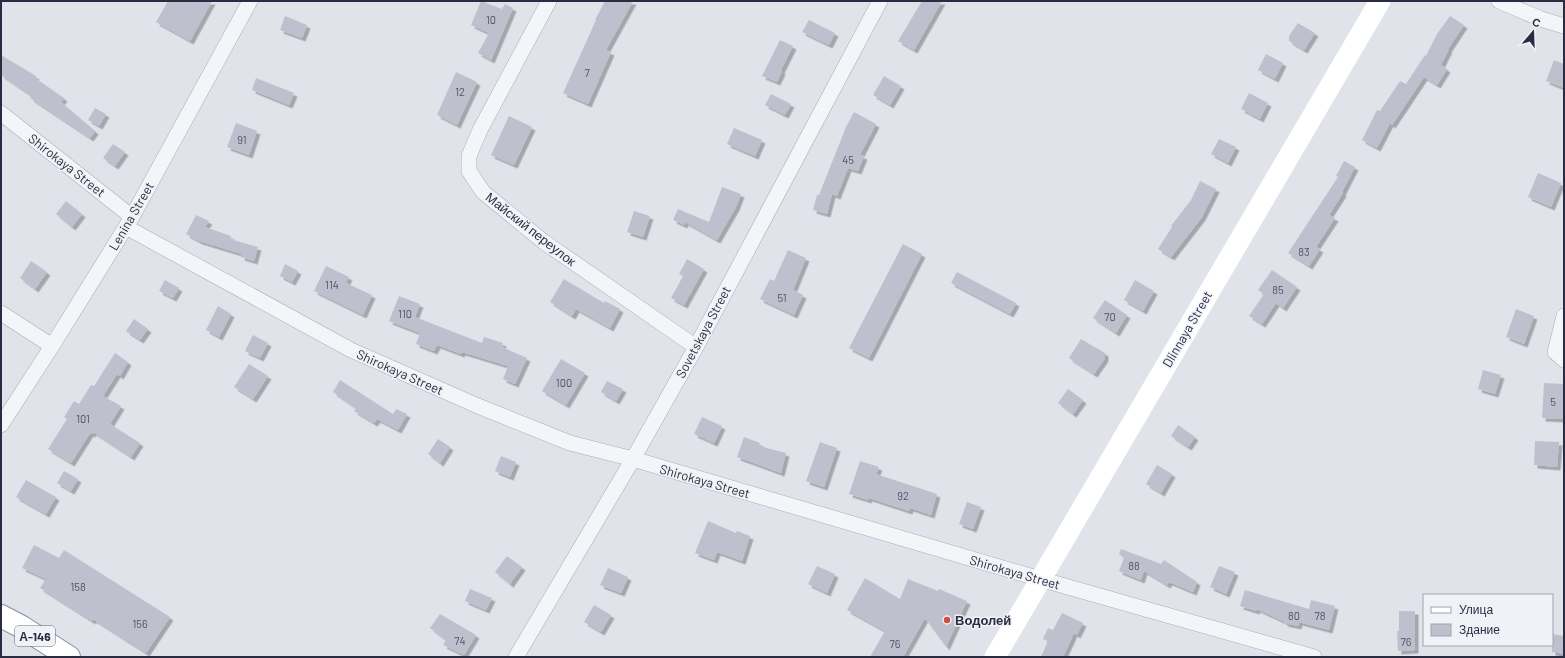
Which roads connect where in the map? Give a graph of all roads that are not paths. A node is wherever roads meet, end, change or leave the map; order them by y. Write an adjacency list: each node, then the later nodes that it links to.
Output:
1 (250, 1): 8 (street, Lenina Street)
2 (549, 1): 12 (street, Майский переулок)
3 (880, 1): 12 (street, Sovetskaya Street)
4 (1380, 1): 16 (main road, Dlinnaya Street)
5 (1499, 1): 6 (street)
6 (1564, 26)
7 (1, 113): 8 (street, Shirokaya Street)
8 (129, 222): 11 (street, Lenina Street); 15 (street, Shirokaya Street)
9 (1, 313): 11 (street)
10 (1564, 316): 13 (street)
11 (52, 346): 14 (street, Lenina Street)
12 (696, 347): 15 (street, Sovetskaya Street)
13 (1564, 360)
14 (1, 424)
15 (633, 459): 16 (street, Shirokaya Street); 19 (street, Sovetskaya Street)
16 (1040, 579): 20 (main road, Dlinnaya Street); 21 (street, Shirokaya Street)
17 (1, 616): 18 (highway, А-146)
18 (69, 657)
19 (516, 657)
20 (995, 657)
21 (1314, 657)

